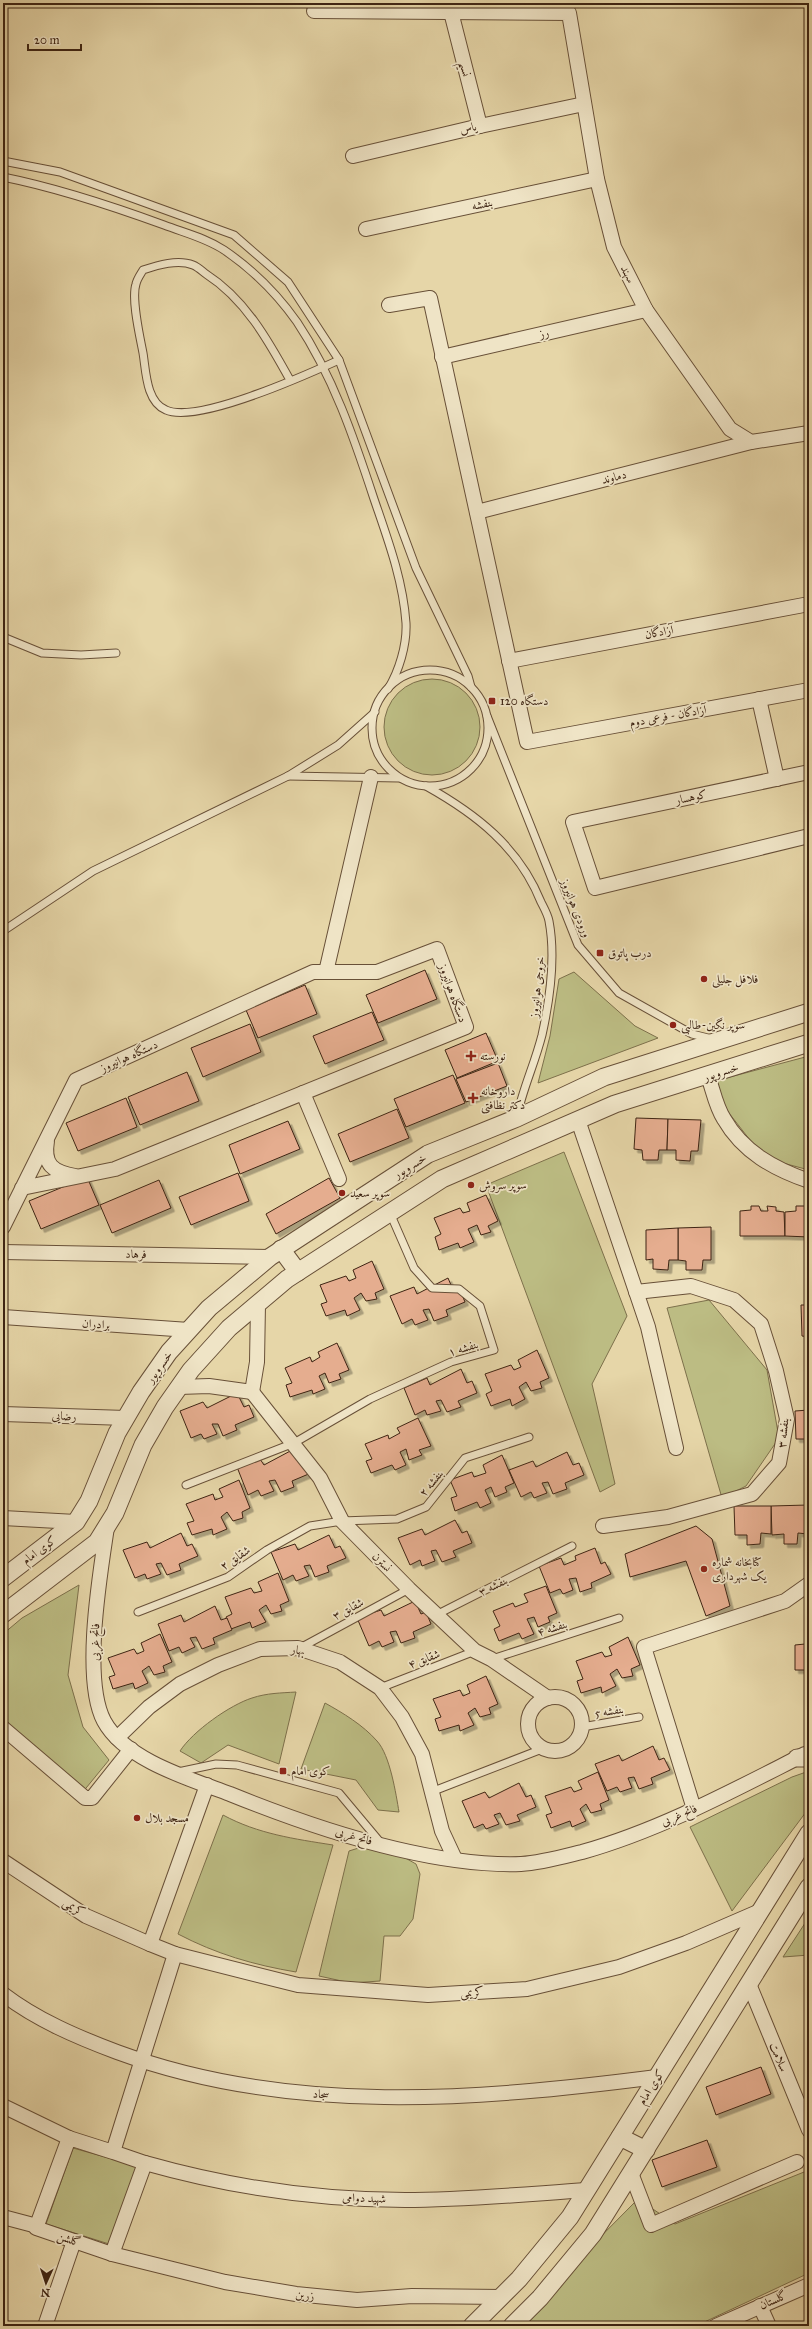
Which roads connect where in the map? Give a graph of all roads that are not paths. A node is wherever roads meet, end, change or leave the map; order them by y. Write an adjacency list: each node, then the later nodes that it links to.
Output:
1 (314, 11): 2 (street)
2 (451, 12): 3 (street, سهند); 4 (street, نسیم)
3 (584, 104): 4 (street, یاس); 8 (street, سهند)
4 (480, 126): 5 (street, یاس)
5 (353, 156)
6 (3, 161): 13 (lane)
7 (3, 177): 14 (lane)
8 (597, 179): 9 (street, بنفشه); 11 (street, سهند)
9 (366, 229)
10 (389, 306): 12 (street)
11 (646, 310): 12 (street, رز); 17 (street, سهند)
12 (442, 357): 18 (street)
13 (339, 360): 14 (lane); 23 (lane)
14 (322, 368): 15 (lane); 24 (lane)
15 (290, 380): 15 (lane)
16 (809, 433): 17 (street)
17 (751, 442): 18 (street, دماوند)
18 (476, 512): 22 (street)
19 (809, 604): 22 (street, آزادگان)
20 (3, 637): 21 (lane)
21 (116, 653)
22 (509, 661): 26 (street, آزادگان - فرعی دوم)
23 (471, 687): 24 (lane); 28 (lane)
24 (388, 689): 27 (lane)
25 (809, 690): 26 (street, آزادگان - فرعی دوم)
26 (759, 699): 33 (street)
27 (374, 712): 30 (lane); 32 (lane)
28 (487, 716): 34 (lane); 39 (lane, ورودی هوانیروز)
29 (809, 772): 33 (street, کوهسار)
30 (288, 776): 31 (lane); 36 (lane)
31 (371, 777): 32 (lane); 37 (street)
32 (400, 778): 34 (lane)
33 (777, 779): 35 (street, کوهسار)
34 (426, 786): 43 (lane, خروجی هوانیروز)
35 (809, 836)
36 (3, 931)
37 (326, 972): 42 (street, دستگاه هوانیروز); 45 (street, دستگاه هوانیروز)
38 (809, 1012): 39 (street, خسروپور)
39 (720, 1040): 43 (street, خسروپور)
40 (809, 1043): 41 (street, خسروپور)
41 (708, 1076): 44 (street, خسروپور); 49 (street)
42 (303, 1093): 47 (street, دستگاه هوانیروز); 48 (street)
43 (517, 1118): 46 (street); 54 (street, خسروپور)
44 (578, 1120): 46 (street, خسروپور); 56 (street)
45 (49, 1134): 47 (street, دستگاه هوانیروز); 50 (street, دستگاه هوانیروز)
46 (529, 1141): 51 (street, خسروپور)
47 (80, 1176): 50 (street, دستگاه هوانیروز)
48 (339, 1179)
49 (809, 1181)
50 (22, 1188): 52 (street, دستگاه هوانیروز)
51 (390, 1213): 55 (street, خسروپور); 65 (lane, بنفشه ۱)
52 (3, 1228)
53 (3, 1252): 54 (street, فرهاد)
54 (275, 1253): 55 (street); 59 (street, خسروپور)
55 (298, 1272): 57 (street, خسروپور)
56 (636, 1292): 66 (street); 71 (street, بنفشه ۳)
57 (258, 1304): 60 (street, خسروپور); 61 (street)
58 (3, 1318): 59 (street, برادران)
59 (189, 1330): 63 (street, خسروپور)
60 (179, 1387): 61 (street); 72 (street, خسروپور)
61 (252, 1392): 65 (street, نسترن)
62 (3, 1414): 63 (street, رضایی)
63 (126, 1418): 70 (street, خسروپور)
64 (529, 1437): 69 (lane, بنفشه ۲)
65 (294, 1443): 67 (lane); 69 (street, نسترن)
66 (676, 1448)
67 (186, 1485)
68 (3, 1518): 70 (street)
69 (342, 1522): 77 (street, نسترن); 78 (lane, شقایق ۲)
70 (71, 1526): 73 (street); 75 (street, کوی امام)
71 (603, 1526)
72 (107, 1527): 73 (street, خسروپور); 90 (street, فاتح غربی)
73 (92, 1546): 79 (street)
74 (572, 1546): 80 (lane, بنفشه ۳)
75 (3, 1578)
76 (809, 1584): 97 (street)
77 (409, 1589): 80 (street, نسترن); 82 (lane, شقایق ۳)
78 (138, 1612)
79 (3, 1614)
80 (436, 1615): 83 (street, نسترن)
81 (619, 1618): 84 (lane, بنفشه ۴)
82 (298, 1648): 85 (street, بهار); 90 (street, بهار)
83 (475, 1651): 84 (street, نسترن); 85 (lane, شقایق ۴)
84 (491, 1659): 86 (street, نسترن)
85 (380, 1688): 96 (street, بهار)
86 (548, 1698): 88 (street); 92 (street)
87 (639, 1717): 88 (lane, بنفشه 5)
88 (582, 1727): 92 (street)
89 (3, 1728): 91 (street)
90 (117, 1738): 91 (street, فاتح غربی)
91 (131, 1749): 94 (street, فاتح غربی)
92 (542, 1749): 96 (lane)
93 (805, 1755): 97 (street, فاتح غربی)
94 (174, 1773): 95 (street, فاتح غربی); 99 (lane)
95 (207, 1785): 99 (street, فاتح غربی); 104 (street)
96 (430, 1792): 100 (street, بهار)
97 (694, 1809): 100 (street, فاتح غربی)
98 (809, 1833): 103 (street, کوی امام)
99 (382, 1844): 100 (street, فاتح غربی)
100 (455, 1859)
101 (3, 1861): 104 (street, کریمی)
102 (809, 1887): 106 (street)
103 (760, 1912): 105 (street, کریمی); 109 (street, کوی امام)
104 (150, 1944): 105 (street, کریمی)
105 (175, 1954): 108 (street)
106 (749, 1984): 111 (street, سلامت); 114 (street)
107 (3, 1994): 108 (street, سجاد)
108 (142, 2061): 109 (street, سجاد); 115 (street)
109 (657, 2078): 112 (street, کوی امام)
110 (3, 2106): 113 (street)
111 (809, 2130)
112 (620, 2137): 114 (street); 119 (street, کوی امام)
113 (69, 2138): 115 (street); 121 (street)
114 (646, 2150): 118 (street)
115 (113, 2152): 117 (street)
116 (797, 2162): 118 (street)
117 (145, 2163): 119 (street, شهید دوامی); 123 (street)
118 (631, 2172): 129 (street)
119 (587, 2190): 125 (street, کوی امام)
120 (3, 2217): 121 (street)
121 (37, 2226): 122 (street, گلشن)
122 (74, 2241): 123 (street, گلشن); 127 (street)
123 (112, 2254): 125 (street, زرین)
124 (809, 2285): 126 (street, گلستان)
125 (502, 2297): 128 (street, کوی امام)
126 (760, 2306): 130 (street, گلستان); 131 (street)
127 (45, 2326)
128 (472, 2326)
129 (512, 2326)
130 (716, 2326)
131 (769, 2326)

